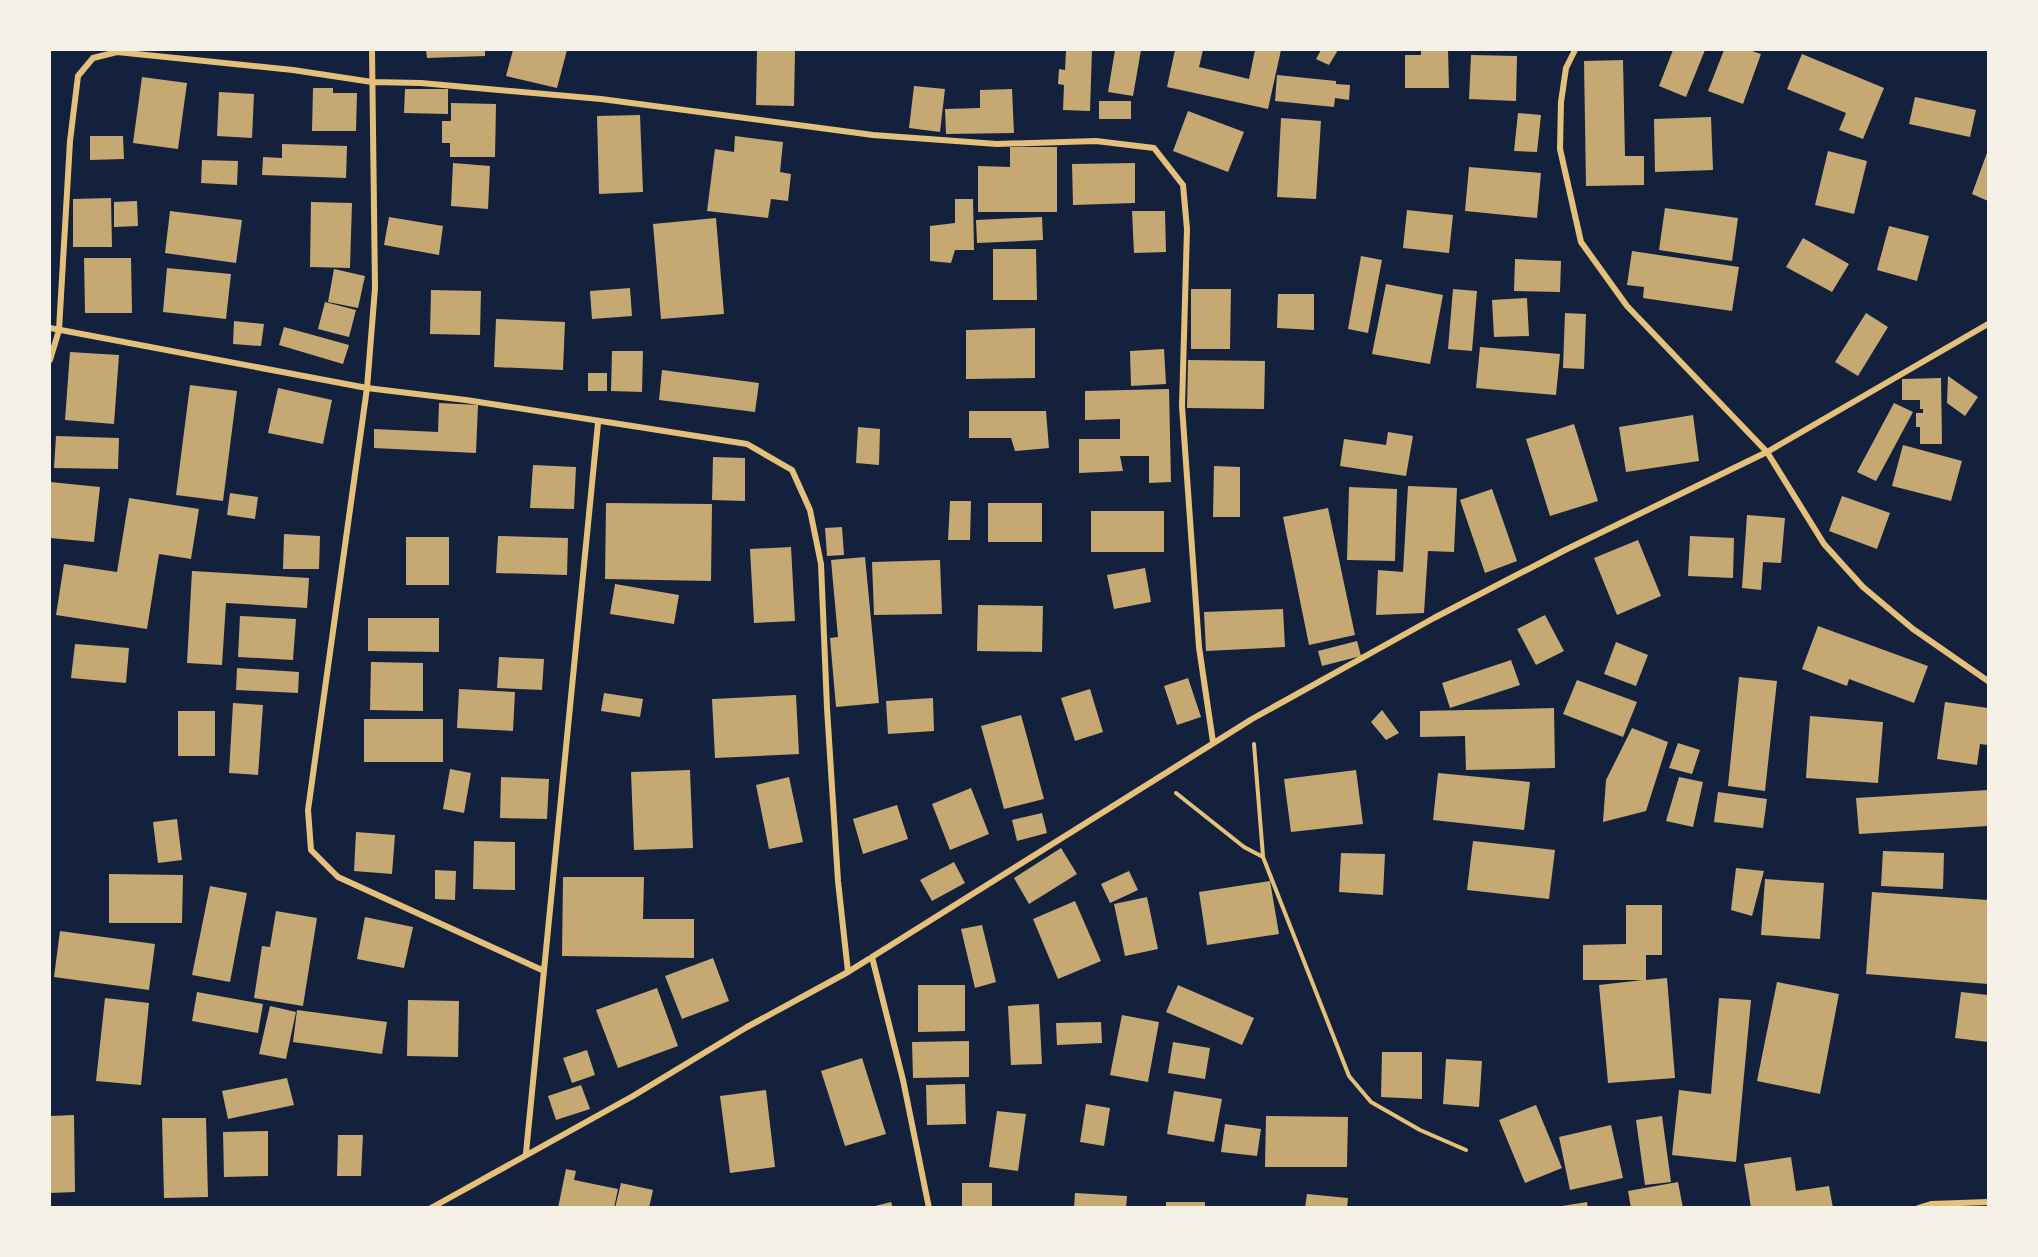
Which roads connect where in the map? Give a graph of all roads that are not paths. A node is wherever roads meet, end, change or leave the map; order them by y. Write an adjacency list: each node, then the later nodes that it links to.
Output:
1 (372, 50): 3 (street)
2 (1575, 50): 10 (street)
3 (372, 82): 6 (street); 8 (street); 12 (street)
4 (1989, 324): 10 (street)
5 (50, 328): 6 (street)
6 (58, 330): 7 (street); 8 (street)
7 (50, 360)
8 (367, 388): 9 (street); 14 (street)
9 (598, 423): 14 (street); 15 (street)
10 (1767, 452): 11 (street); 12 (street)
11 (1989, 681)
12 (1213, 742): 13 (street)
13 (872, 957): 15 (street); 19 (street)
14 (543, 970): 16 (street)
15 (848, 972): 16 (street)
16 (526, 1153): 18 (street)
17 (1989, 1202): 20 (street)
18 (431, 1208)
19 (929, 1208)
20 (1918, 1208)

